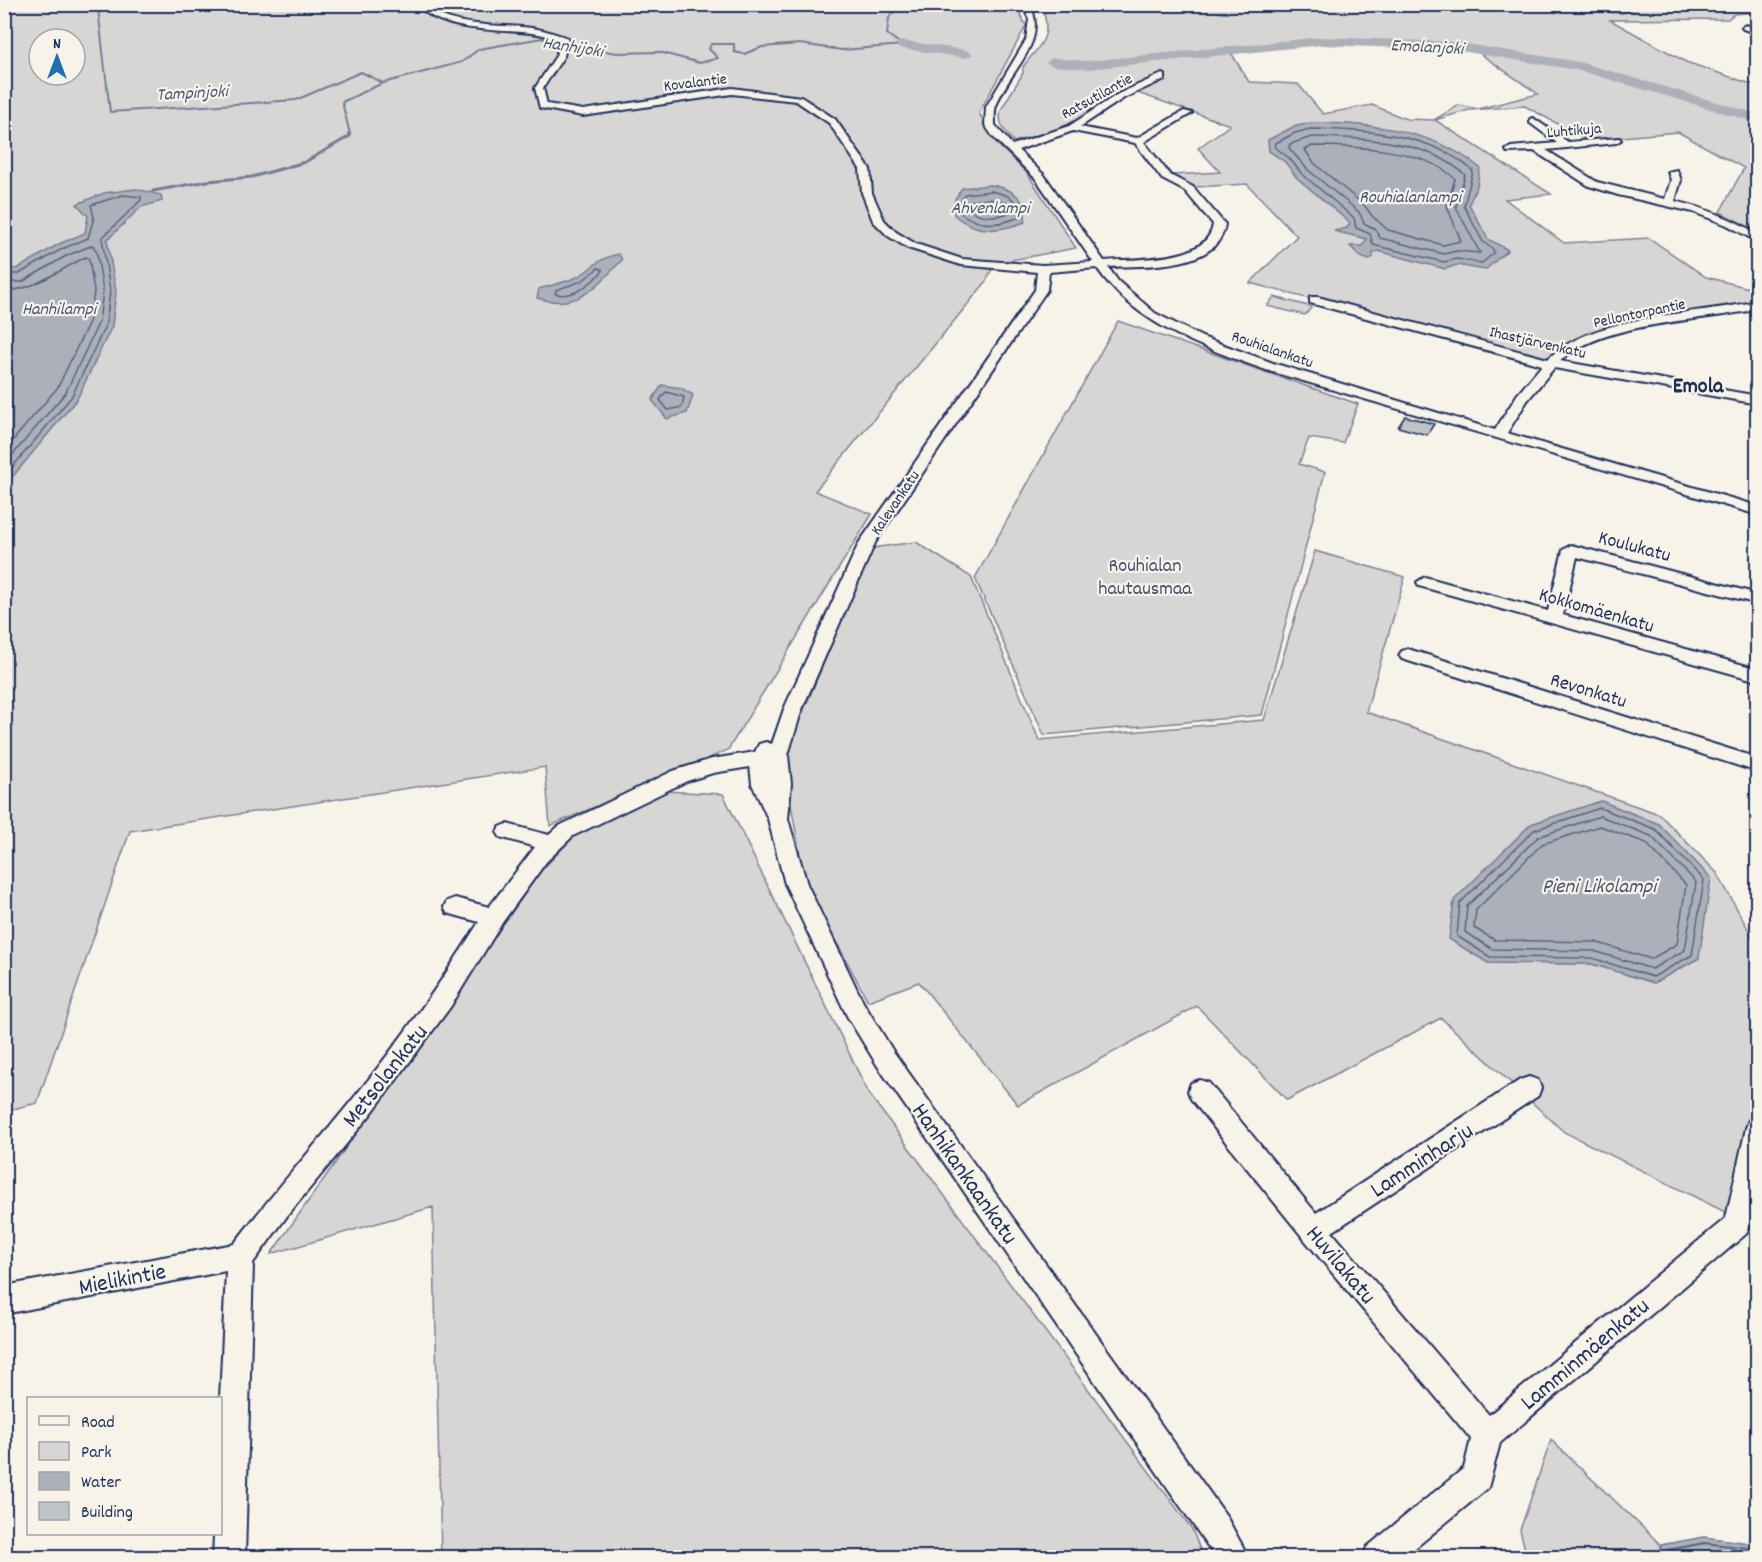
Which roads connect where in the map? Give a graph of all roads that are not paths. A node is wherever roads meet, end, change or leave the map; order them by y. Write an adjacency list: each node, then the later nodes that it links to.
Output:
1 (422, 4): 19 (street, Kovalantie)
2 (1026, 4): 13 (street, Rouhialankatu)
3 (1746, 27): 4 (street)
4 (1758, 32)
5 (1162, 77): 8 (street, Ratsutilantie)
6 (1187, 113): 10 (street)
7 (1533, 121): 11 (street)
8 (1072, 128): 10 (street); 13 (street, Ratsutilantie)
9 (1616, 140): 11 (street, Luhtikuja)
10 (1138, 141): 18 (street, Kovalantie)
11 (1566, 145): 12 (street, Luhtikuja)
12 (1536, 148): 14 (street, Luhtikuja); 16 (street)
13 (1011, 149): 18 (street, Rouhialankatu)
14 (1510, 150)
15 (1673, 172): 16 (street)
16 (1669, 203): 17 (street)
17 (1758, 239)
18 (1100, 265): 19 (street, Kovalantie); 24 (street, Rouhialankatu)
19 (1043, 269): 31 (street, Kalevankatu)
20 (1314, 300): 22 (street, Ihastjärvenkatu)
21 (1758, 305): 22 (street, Pellontorpantie)
22 (1549, 363): 23 (street, Ihastjärvenkatu); 24 (street, Pellontorpantie)
23 (1758, 400)
24 (1499, 435): 25 (street, Rouhialankatu)
25 (1758, 511)
26 (1425, 582): 28 (street, Kokkomäenkatu)
27 (1758, 599): 28 (street, Koulukatu)
28 (1554, 619): 30 (street, Kokkomäenkatu)
29 (1408, 655): 32 (street, Revonkatu)
30 (1758, 675)
31 (769, 757): 34 (street, Metsolankatu); 45 (street, Hanhikankaankatu)
32 (1758, 765)
33 (507, 832): 34 (street)
34 (551, 843): 36 (street, Metsolankatu)
35 (455, 907): 36 (street)
36 (494, 917): 41 (street, Metsolankatu)
37 (1529, 1088): 40 (street, Lamminharju)
38 (1200, 1091): 40 (street, Huvilakatu)
39 (1758, 1128): 43 (street, Lamminmäenkatu)
40 (1313, 1230): 43 (street, Huvilakatu)
41 (240, 1259): 42 (street, Mielikintie); 44 (street)
42 (4, 1300)
43 (1487, 1435): 46 (street)
44 (229, 1557)
45 (1234, 1557)
46 (1378, 1557)

